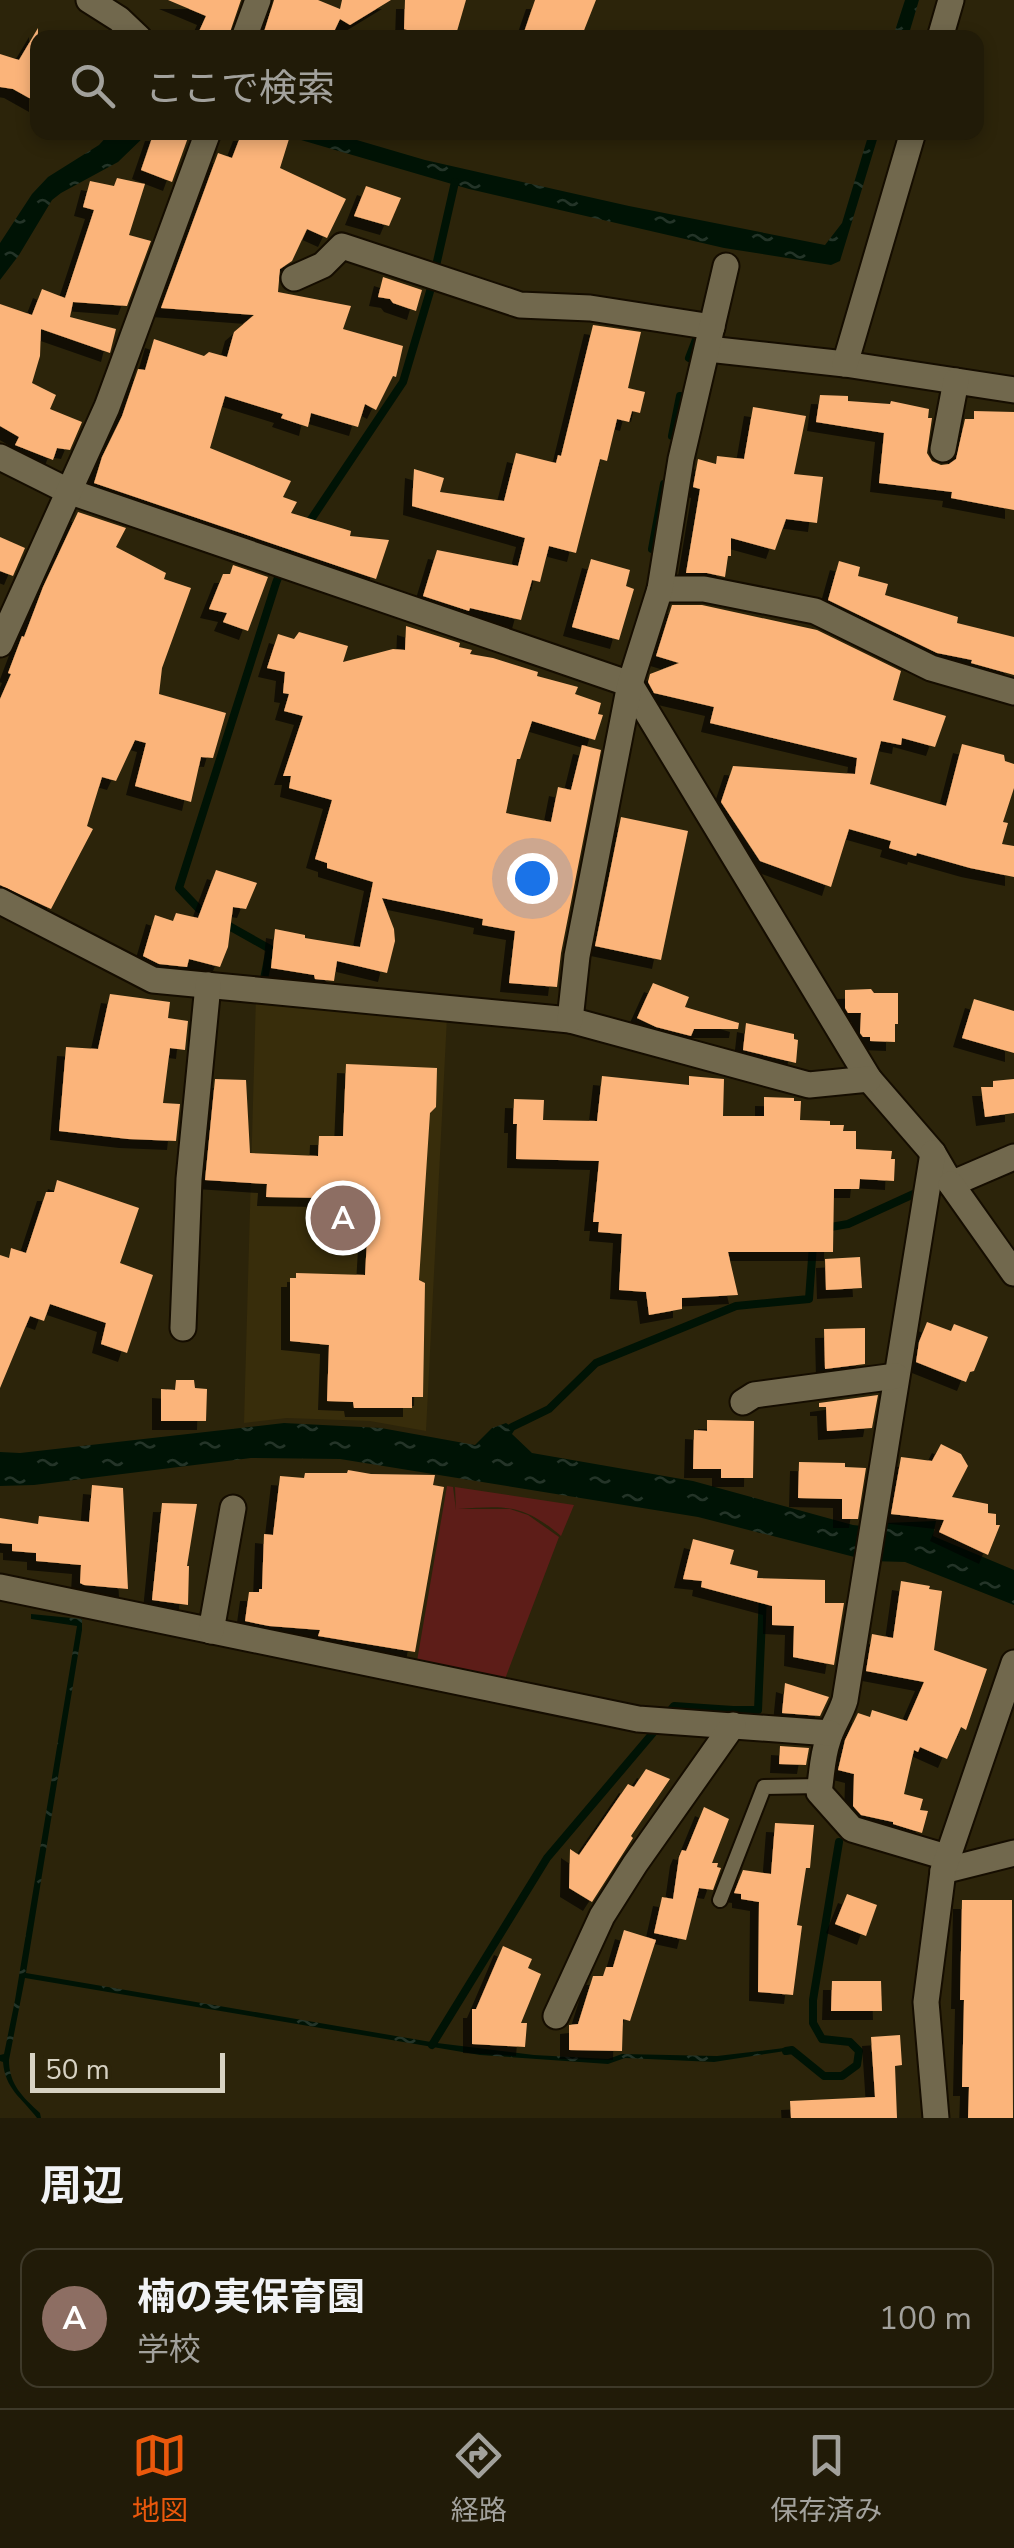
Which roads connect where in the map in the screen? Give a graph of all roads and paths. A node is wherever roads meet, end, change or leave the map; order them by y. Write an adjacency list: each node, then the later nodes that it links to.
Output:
1 (89, 0): 4 (street)
2 (258, 0): 5 (street)
3 (952, 0): 6 (street)
4 (131, 30)
5 (247, 30)
6 (943, 30)
7 (205, 140): 17 (street)
8 (911, 140): 12 (street)
9 (726, 266): 11 (street)
10 (294, 278): 11 (street)
11 (710, 338): 12 (street); 18 (street)
12 (845, 364): 13 (street)
13 (956, 382): 14 (street); 15 (street)
14 (1014, 390)
15 (943, 449)
16 (0, 457): 17 (street)
17 (68, 491): 19 (street); 20 (street)
18 (660, 589): 20 (street); 21 (street)
19 (0, 644)
20 (630, 684): 24 (street); 25 (street)
21 (1014, 692)
22 (0, 901): 23 (street)
23 (208, 985): 24 (street); 30 (street)
24 (570, 1020): 25 (street)
25 (868, 1078): 26 (street)
26 (933, 1153): 28 (street); 31 (street)
27 (1014, 1156): 28 (street)
28 (950, 1184): 29 (street)
29 (1014, 1272)
30 (183, 1328)
31 (896, 1376): 32 (street); 38 (street)
32 (743, 1402)
33 (234, 1508): 35 (street)
34 (0, 1587): 35 (street)
35 (211, 1631): 37 (street)
36 (1014, 1663): 41 (street)
37 (732, 1725): 38 (street); 43 (street)
38 (830, 1733): 39 (street)
39 (820, 1786): 41 (street); 42 (lane)
40 (1014, 1854): 41 (street)
41 (945, 1864): 44 (street)
42 (720, 1900)
43 (556, 2016)
44 (936, 2118)

